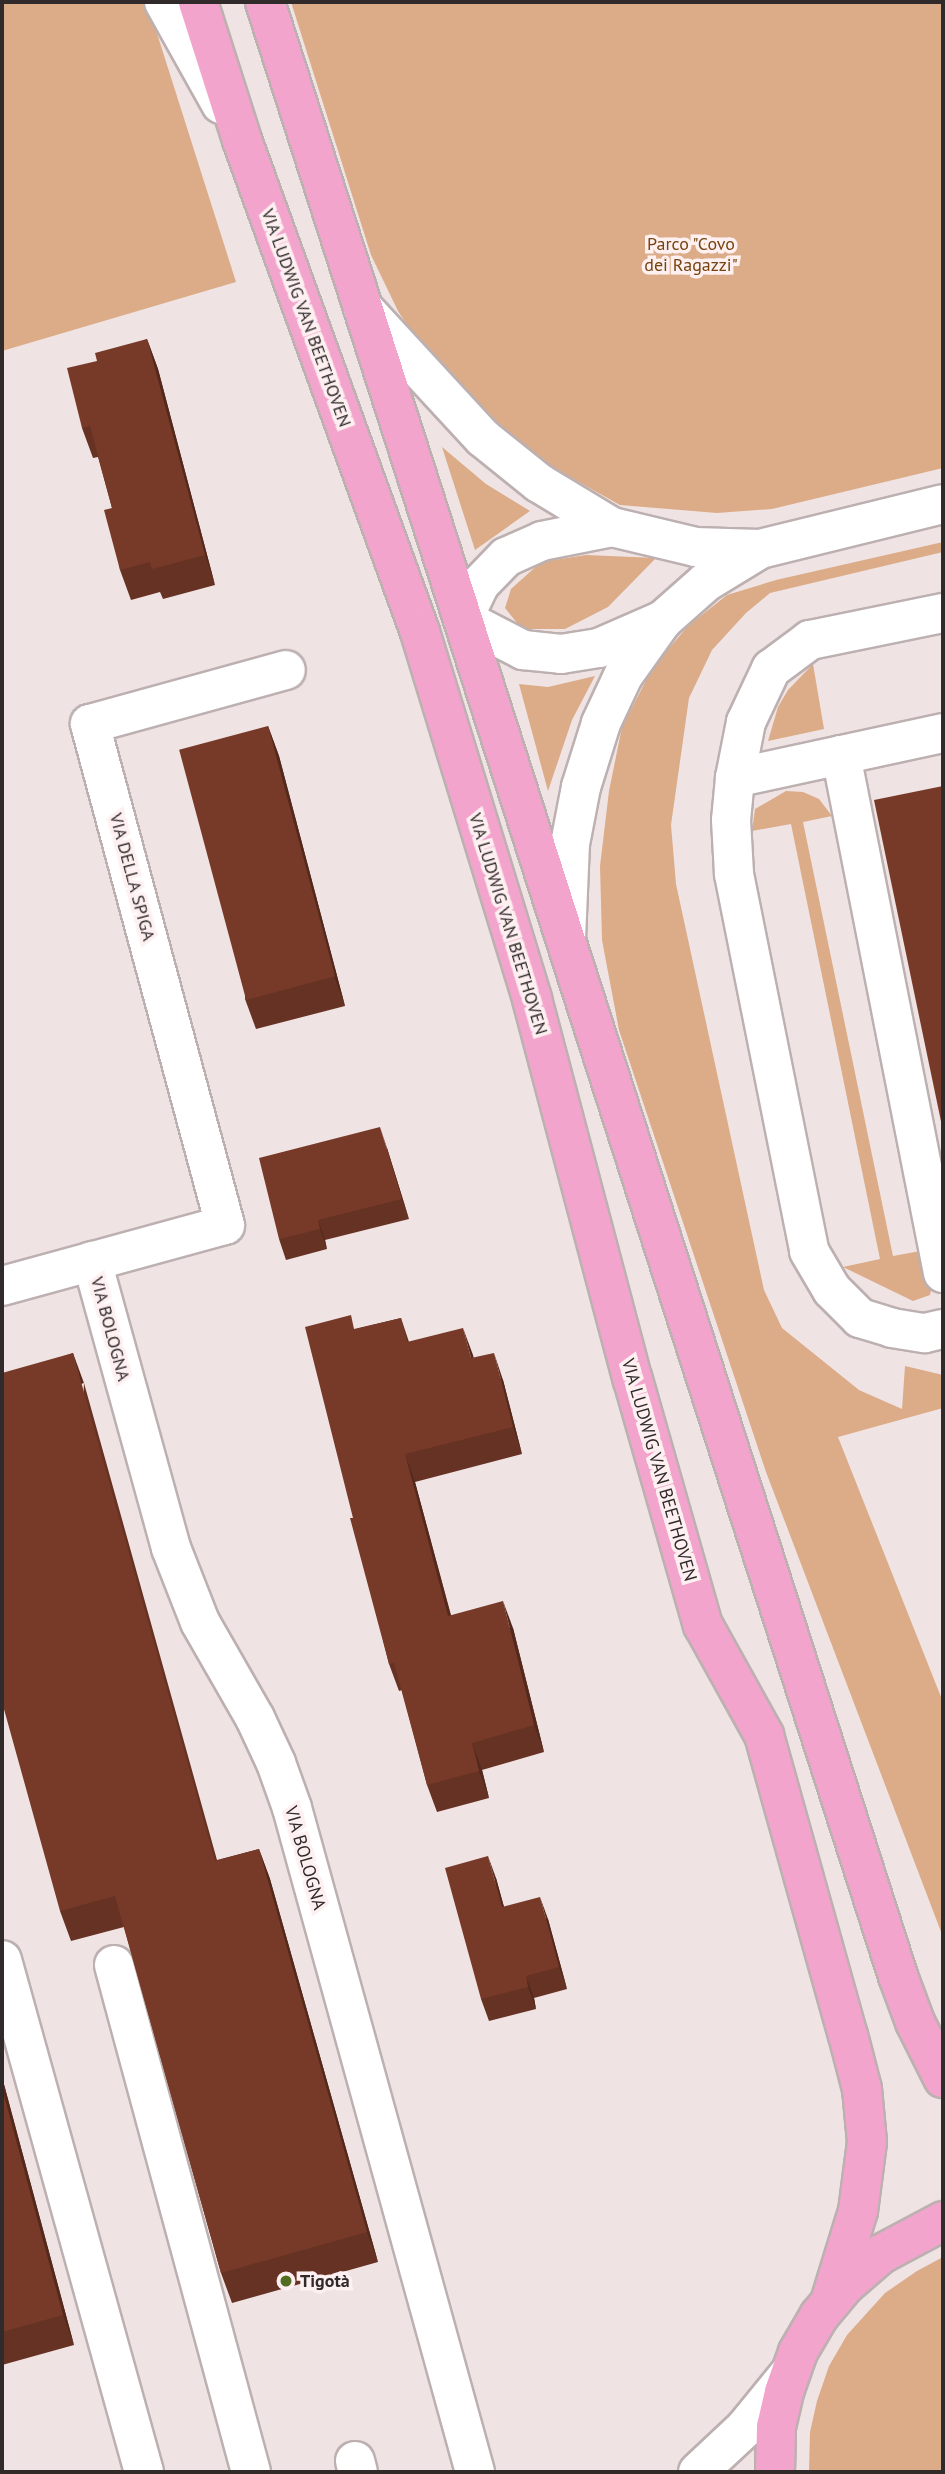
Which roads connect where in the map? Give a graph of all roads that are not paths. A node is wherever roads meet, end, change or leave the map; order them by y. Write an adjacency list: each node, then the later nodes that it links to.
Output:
1 (164, 2): 4 (street)
2 (198, 2): 4 (main road, VIA LUDWIG VAN BEETHOVEN)
3 (265, 2): 5 (main road)
4 (242, 140): 12 (main road, VIA LUDWIG VAN BEETHOVEN)
5 (363, 308): 7 (street); 10 (main road)
6 (943, 504): 8 (street)
7 (612, 527): 8 (street); 10 (street)
8 (760, 549): 11 (street)
9 (943, 613): 16 (street)
10 (463, 619): 11 (street); 12 (main road); 17 (main road)
11 (663, 620): 17 (street)
12 (420, 632): 26 (main road, VIA LUDWIG VAN BEETHOVEN)
13 (286, 670): 18 (street, VIA DELLA SPIGA)
14 (943, 733): 15 (street)
15 (841, 755): 16 (street); 19 (street)
16 (736, 778): 21 (street)
17 (566, 941): 24 (main road)
18 (92, 1261): 20 (street); 30 (street, VIA BOLOGNA)
19 (943, 1273)
20 (2, 1286)
21 (943, 1329)
22 (2, 1960): 28 (street)
23 (114, 1965): 29 (street)
24 (943, 2078)
25 (943, 2221): 26 (main road)
26 (830, 2302): 27 (main road)
27 (789, 2374): 31 (street); 32 (main road)
28 (144, 2472)
29 (251, 2472)
30 (475, 2472)
31 (698, 2472)
32 (775, 2472)

